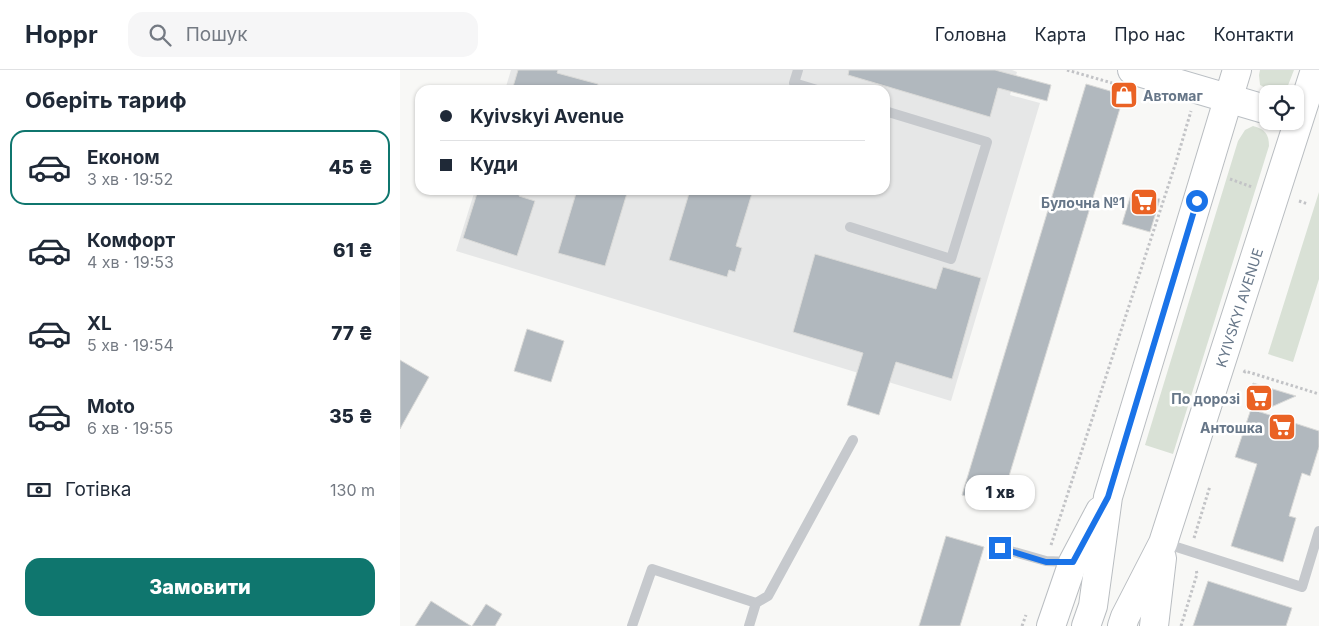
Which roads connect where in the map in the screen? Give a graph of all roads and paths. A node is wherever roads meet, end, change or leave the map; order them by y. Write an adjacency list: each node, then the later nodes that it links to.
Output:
1 (798, 70): 5 (lane)
2 (1132, 70): 6 (main road)
3 (1237, 70): 7 (main road)
4 (1315, 70): 8 (main road, KYIVSKYI AVENUE)
5 (801, 85)
6 (1197, 88): 7 (main road); 12 (path)
7 (1228, 97): 9 (main road); 13 (main road)
8 (1304, 101)
9 (1259, 107)
10 (890, 113): 16 (lane)
11 (1294, 130): 14 (main road, KYIVSKYI AVENUE)
12 (1176, 162): 13 (path); 26 (path)
13 (1206, 171): 14 (path); 21 (main road)
14 (1275, 193): 15 (path); 23 (main road, KYIVSKYI AVENUE)
15 (1308, 204)
16 (850, 228)
17 (1242, 379): 18 (path)
18 (1319, 394)
19 (853, 440): 28 (lane)
20 (1210, 484): 25 (path)
21 (1108, 497): 27 (main road); 34 (main road)
22 (1319, 531): 25 (lane)
23 (1163, 543): 25 (lane); 35 (main road, KYIVSKYI AVENUE); 36 (main road)
24 (1000, 548): 26 (lane)
25 (1195, 553): 37 (path)
26 (1046, 562): 27 (lane)
27 (1073, 562): 33 (main road)
28 (756, 603): 30 (lane); 31 (lane)
29 (1029, 608): 32 (path)
30 (632, 626)
31 (749, 626)
32 (1022, 626)
33 (1051, 626)
34 (1086, 626)
35 (1122, 626)
36 (1154, 626)
37 (1181, 626)

